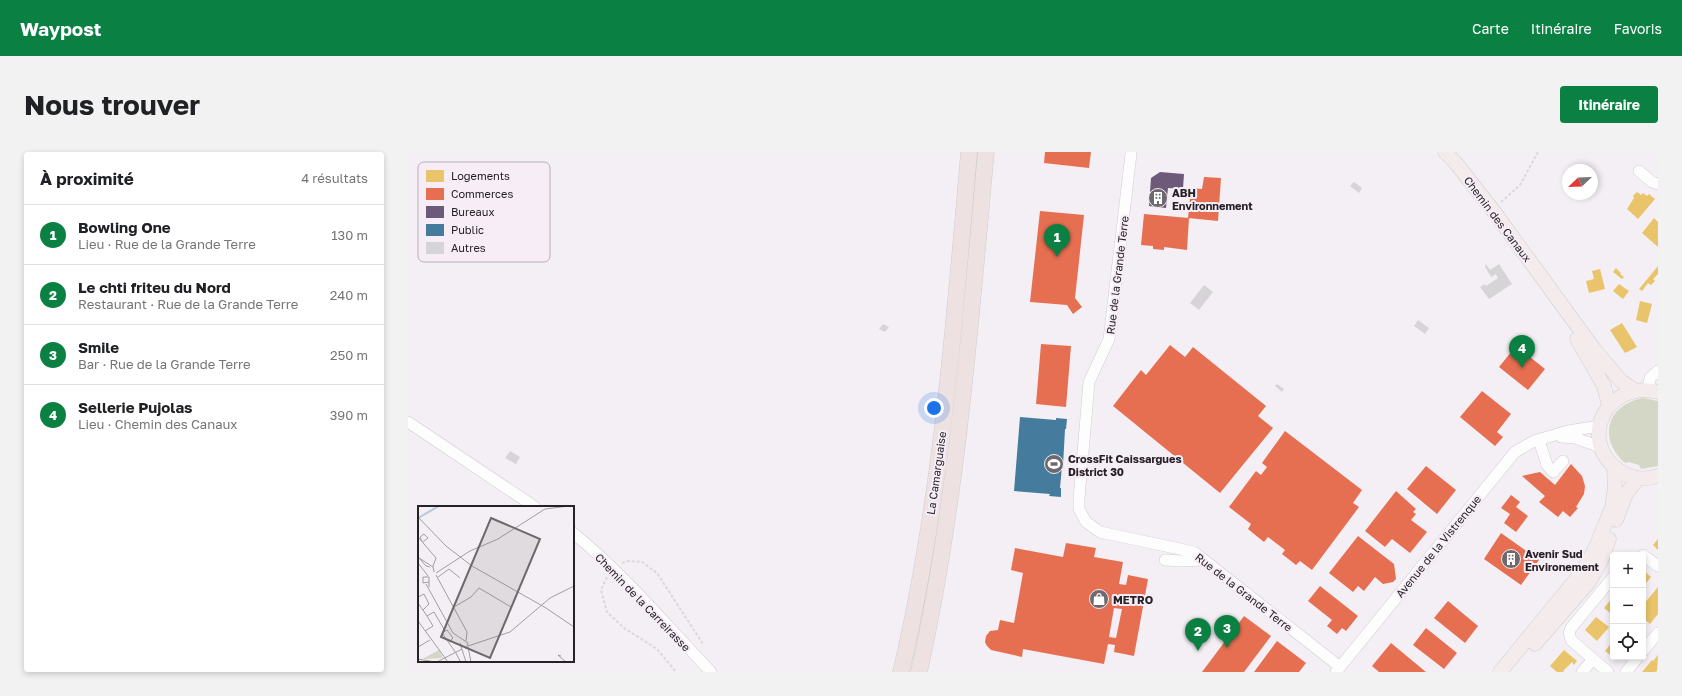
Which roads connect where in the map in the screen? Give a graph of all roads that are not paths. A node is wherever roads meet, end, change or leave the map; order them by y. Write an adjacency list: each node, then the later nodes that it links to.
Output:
1 (969, 152): 34 (highway, La Camarguaise)
2 (986, 152): 35 (highway, La Camarguaise)
3 (1445, 152): 7 (main road, Chemin des Canaux)
4 (1130, 154): 25 (street, Rue de la Grande Terre)
5 (1639, 171): 6 (street)
6 (1658, 184)
7 (1549, 288): 9 (main road, Chemin des Canaux); 11 (main road, Chemin des Canaux)
8 (1658, 371): 10 (street)
9 (1634, 390): 10 (main road); 11 (main road)
10 (1653, 391)
11 (1609, 405): 13 (main road)
12 (408, 422): 21 (street)
13 (1600, 426): 14 (street, Avenue de la Vistrenque); 16 (main road)
14 (1553, 436): 15 (street, Avenue de la Vistrenque); 16 (street, Avenue de la Vistrenque)
15 (1539, 440): 17 (street); 32 (street, Avenue de la Vistrenque)
16 (1601, 447): 18 (main road)
17 (1563, 461)
18 (1614, 467): 20 (main road); 36 (main road)
19 (1658, 476): 20 (main road)
20 (1638, 478): 37 (main road)
21 (534, 506)
22 (574, 535): 33 (street, Chemin de la Carreirasse)
23 (1646, 557): 26 (street)
24 (1165, 560): 25 (street)
25 (1204, 560): 32 (street, Rue de la Grande Terre)
26 (1658, 566)
27 (1610, 581): 30 (street)
28 (1658, 633): 29 (street)
29 (1646, 647)
30 (1593, 659): 38 (street); 39 (street)
31 (1636, 660): 40 (street)
32 (1338, 669)
33 (711, 672)
34 (901, 672)
35 (918, 672)
36 (1500, 672)
37 (1510, 672)
38 (1582, 672)
39 (1608, 672)
40 (1626, 672)

